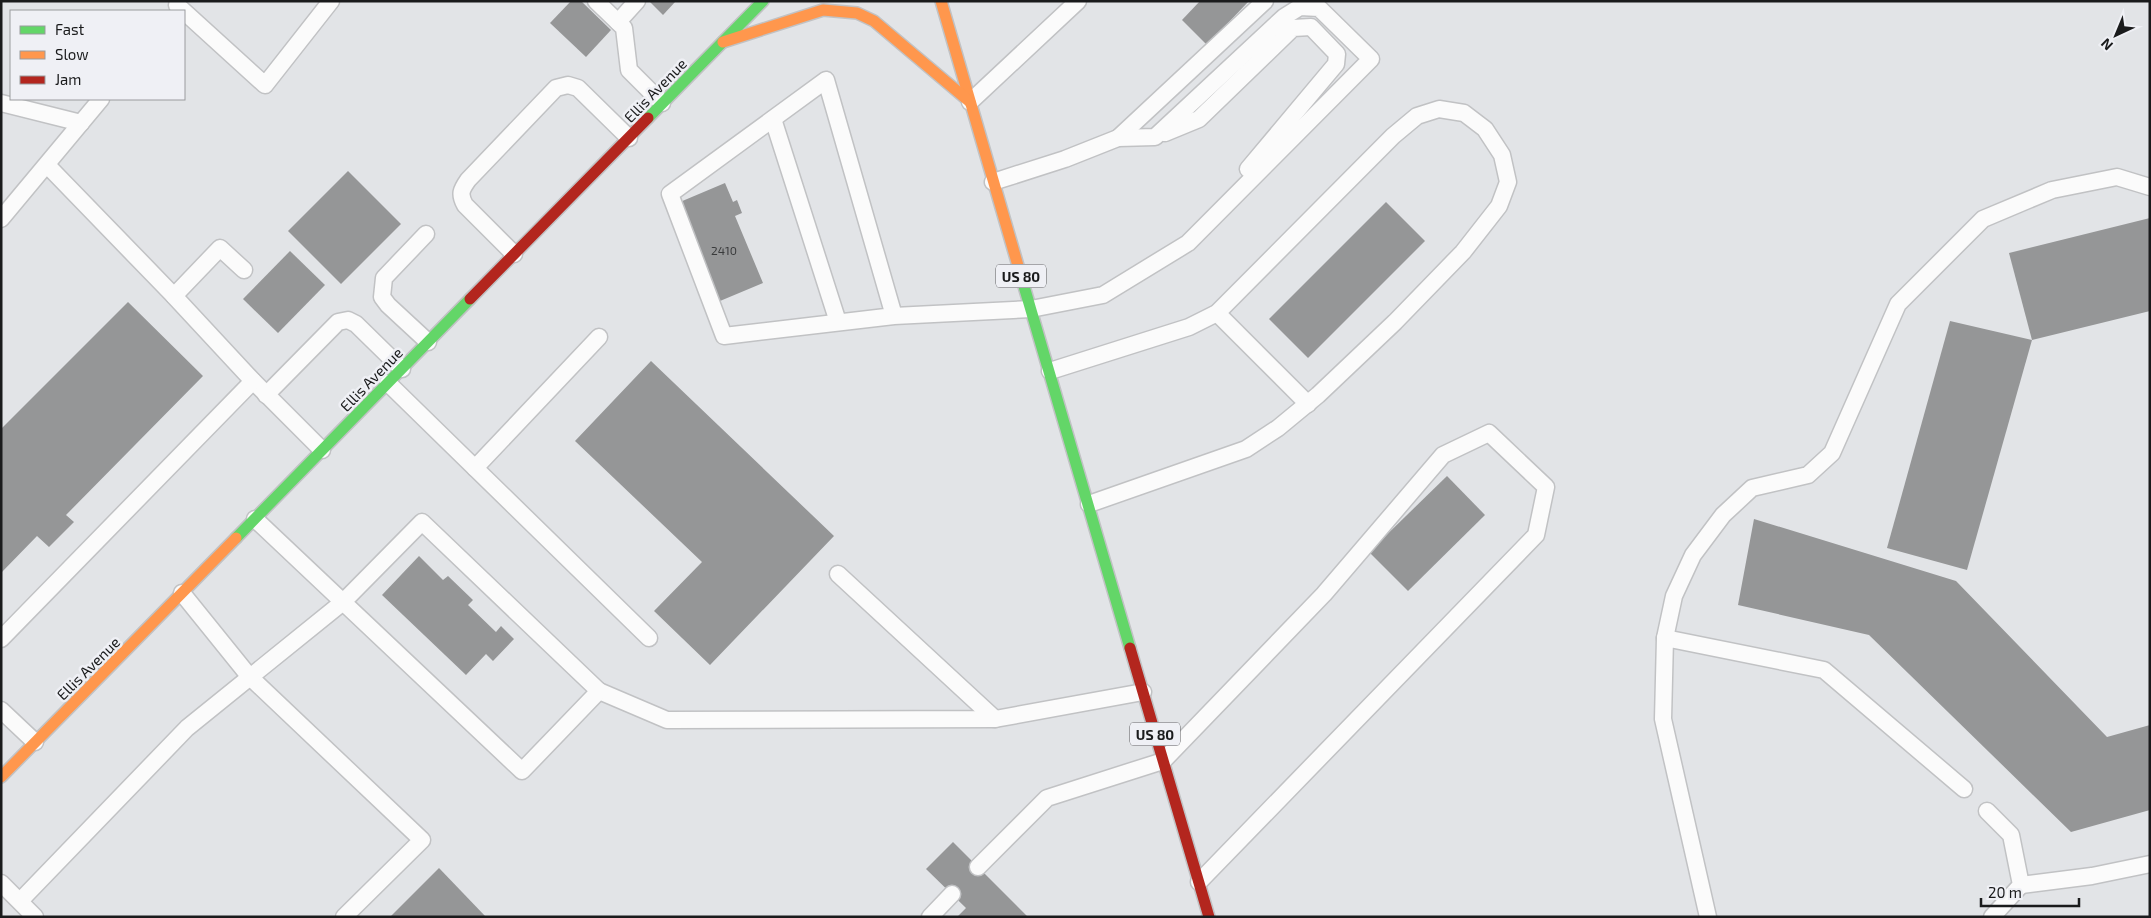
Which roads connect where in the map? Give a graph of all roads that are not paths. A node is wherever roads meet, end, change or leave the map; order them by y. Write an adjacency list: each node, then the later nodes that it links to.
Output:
1 (331, 1): 8 (lane)
2 (638, 1): 9 (lane)
3 (763, 1): 10 (main road, Ellis Avenue)
4 (940, 1): 12 (main road, US 80)
5 (1078, 1): 12 (lane)
6 (1265, 1): 19 (lane)
7 (597, 2): 9 (lane)
8 (185, 14)
9 (618, 22): 14 (lane)
10 (723, 42): 12 (main road); 14 (main road, Ellis Avenue)
11 (100, 100): 16 (lane)
12 (970, 102): 21 (main road, US 80)
13 (1, 103): 16 (lane)
14 (662, 103): 18 (main road, Ellis Avenue)
15 (773, 119): 31 (lane); 32 (lane); 32 (lane)
16 (81, 123): 20 (lane)
17 (1155, 137): 19 (lane); 23 (lane); 23 (lane)
18 (629, 138): 26 (main road, Ellis Avenue); 26 (lane)
19 (1118, 138): 21 (lane)
20 (47, 165): 24 (lane); 28 (lane)
21 (993, 182): 29 (main road, US 80)
22 (2150, 187): 49 (lane)
23 (1218, 212): 29 (lane)
24 (3, 215)
25 (426, 234): 34 (lane)
26 (514, 254): 34 (main road, Ellis Avenue)
27 (244, 270): 28 (lane)
28 (174, 296): 37 (lane)
29 (1031, 309): 31 (lane); 36 (main road, US 80)
30 (1217, 313): 36 (lane); 40 (lane); 40 (lane)
31 (894, 316): 32 (lane)
32 (838, 322)
33 (599, 337): 42 (lane)
34 (428, 342): 35 (main road, Ellis Avenue)
35 (402, 368): 38 (main road, Ellis Avenue); 39 (lane)
36 (1050, 370): 43 (main road, US 80)
37 (253, 381): 39 (lane); 50 (lane)
38 (388, 383): 41 (main road, Ellis Avenue); 42 (lane)
39 (266, 395): 41 (lane)
40 (1308, 404): 43 (lane)
41 (322, 450): 44 (main road, Ellis Avenue)
42 (475, 468): 48 (lane)
43 (1089, 504): 53 (main road, US 80)
44 (255, 519): 46 (main road, Ellis Avenue); 47 (lane)
45 (838, 574): 55 (lane)
46 (182, 593): 51 (lane); 56 (main road, Ellis Avenue)
47 (343, 602): 51 (lane); 52 (lane); 52 (lane)
48 (648, 638)
49 (1665, 638): 59 (lane); 72 (lane)
50 (1, 639)
51 (249, 676): 67 (lane); 69 (lane)
52 (599, 691): 55 (lane)
53 (1143, 692): 55 (lane); 57 (main road, US 80)
54 (1, 710): 56 (lane)
55 (994, 719)
56 (35, 742): 58 (main road, Ellis Avenue)
57 (1163, 761): 62 (lane); 63 (main road, US 80); 63 (lane)
58 (1, 777)
59 (1964, 789)
60 (1987, 811): 65 (lane)
61 (2150, 864): 65 (lane)
62 (978, 867)
63 (1198, 882): 71 (main road, US 80)
64 (1, 883): 67 (lane)
65 (2021, 885): 73 (lane)
66 (952, 894): 70 (lane)
67 (20, 902): 68 (lane)
68 (35, 917)
69 (344, 917)
70 (930, 917)
71 (1209, 917)
72 (1708, 917)
73 (1992, 917)

